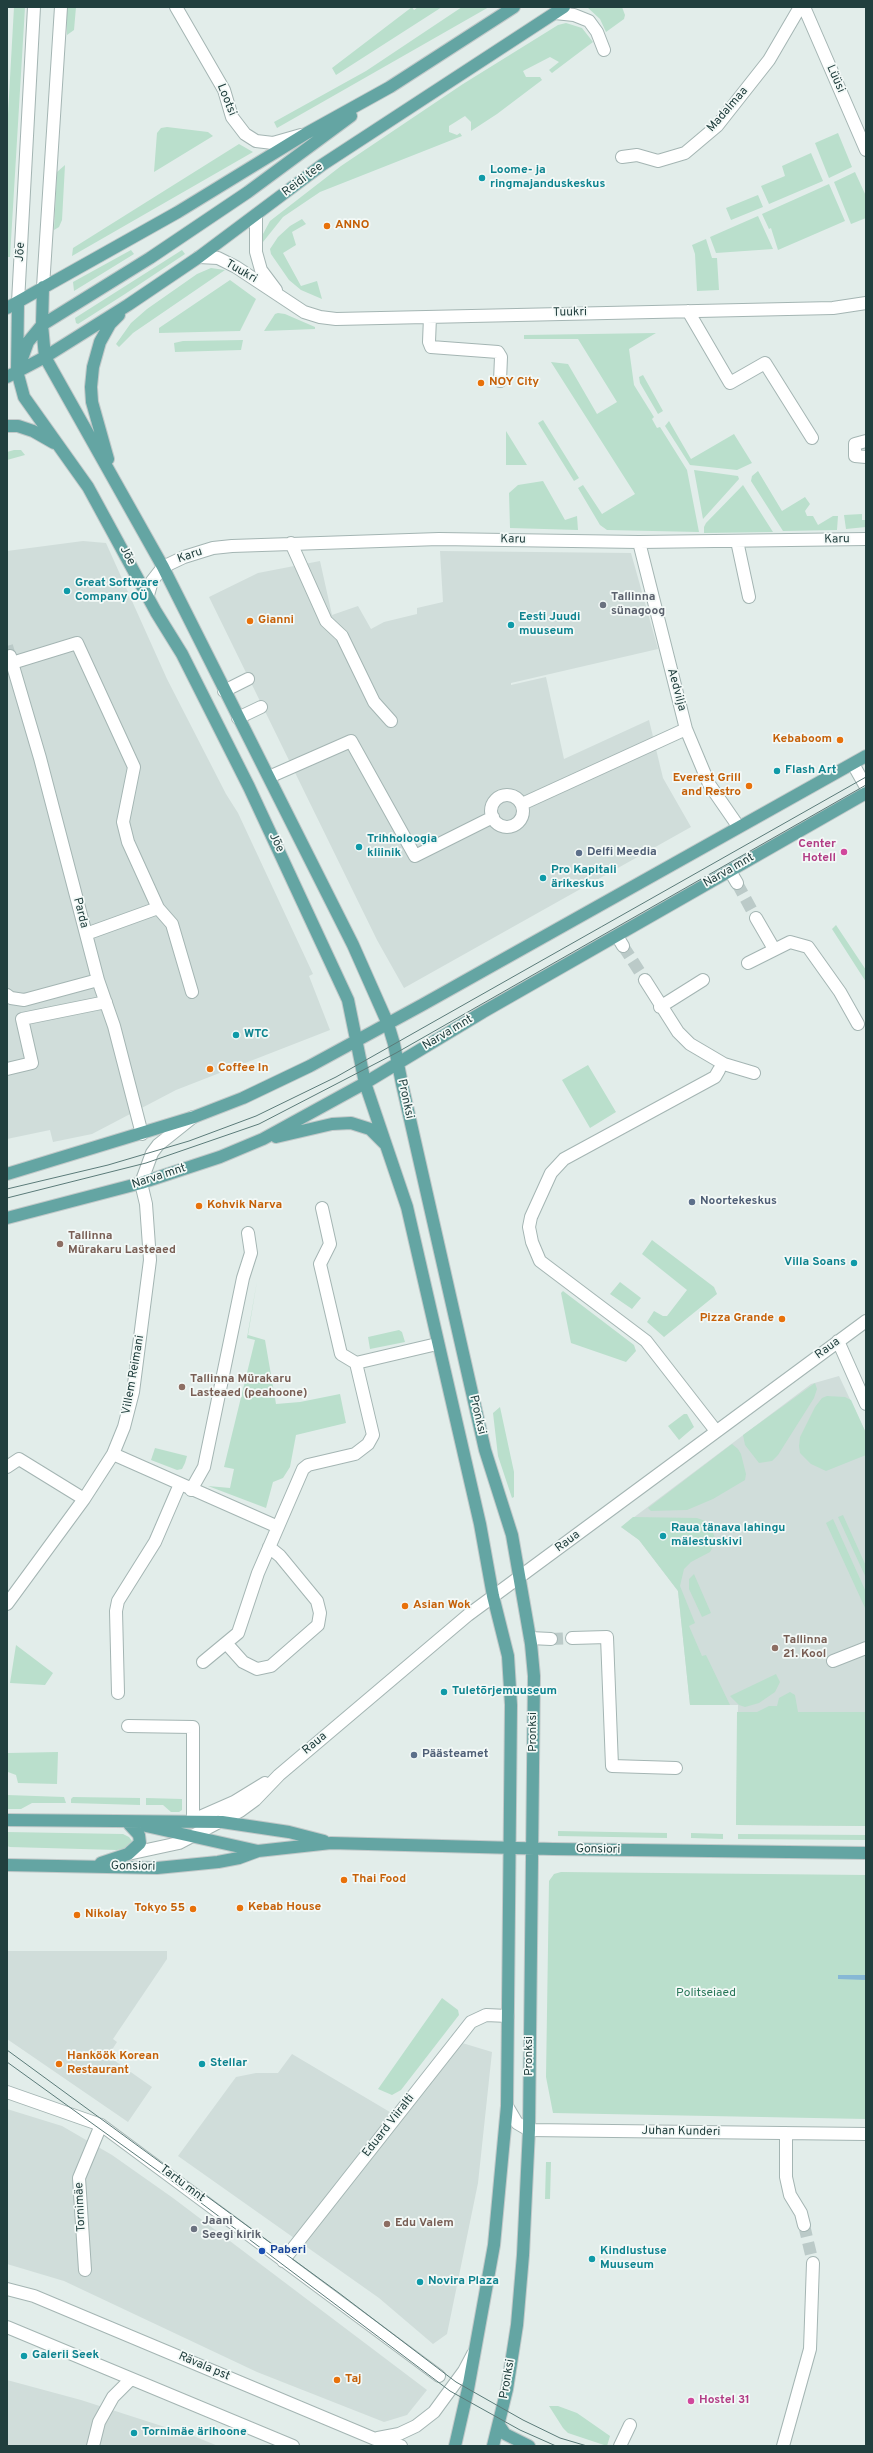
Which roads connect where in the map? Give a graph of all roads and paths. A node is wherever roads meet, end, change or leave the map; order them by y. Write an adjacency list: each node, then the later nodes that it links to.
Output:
1 (34, 7): 17 (street, Jõe)
2 (61, 7): 15 (street, Jõe)
3 (176, 7): 10 (street, Lootsi)
4 (514, 7): 9 (main road)
5 (800, 7): 12 (street, Madalmaa)
6 (804, 7): 11 (street, Lüüsi)
7 (560, 10): 8 (street); 13 (main road, Reidi tee)
8 (604, 50)
9 (390, 87): 10 (main road); 23 (main road)
10 (307, 133): 15 (main road)
11 (866, 150)
12 (622, 157)
13 (256, 215): 14 (main road, Reidi tee); 16 (street, Tuukri)
14 (199, 257): 16 (street, Tuukri); 19 (main road, Reidi tee)
15 (43, 286): 17 (main road); 23 (main road, Jõe)
16 (280, 296): 22 (street, Tuukri)
17 (18, 302): 20 (main road); 24 (main road, Jõe)
18 (866, 303): 21 (street, Tuukri)
19 (128, 305): 26 (main road, Reidi tee); 34 (main road)
20 (7, 308)
21 (688, 311): 22 (street, Tuukri); 30 (street)
22 (430, 317): 28 (street)
23 (42, 325): 25 (main road); 26 (main road, Jõe)
24 (12, 333): 25 (main road); 27 (main road, Jõe)
25 (28, 342): 26 (main road); 27 (main road)
26 (45, 357): 27 (main road, Reidi tee); 34 (main road, Jõe)
27 (12, 374): 32 (main road, Jõe)
28 (500, 381)
29 (7, 426): 32 (main road)
30 (812, 438)
31 (866, 441): 33 (street)
32 (56, 444): 40 (main road, Jõe)
33 (866, 457)
34 (112, 476): 39 (main road, Jõe)
35 (866, 539): 36 (street, Karu)
36 (737, 541): 37 (street, Karu); 41 (street)
37 (639, 542): 38 (street, Karu); 47 (street, Aedvilja)
38 (291, 543): 39 (street, Karu); 46 (street)
39 (163, 566): 40 (street); 43 (main road, Jõe)
40 (148, 594): 72 (main road, Jõe)
41 (749, 597)
42 (248, 679): 43 (street)
43 (224, 691): 45 (main road, Jõe)
44 (260, 707): 45 (street)
45 (238, 718): 50 (main road, Jõe)
46 (391, 721)
47 (686, 729): 53 (street); 55 (street, Aedvilja)
48 (866, 756): 49 (main road)
49 (853, 764): 51 (street); 55 (main road)
50 (269, 777): 54 (street); 70 (main road, Jõe)
51 (866, 787)
52 (866, 793): 56 (main road, Narva mnt)
53 (522, 804): 54 (street); 54 (street)
54 (493, 817)
55 (738, 826): 70 (main road)
56 (730, 871): 57 (street); 73 (main road, Narva mnt)
57 (737, 883)
58 (158, 908): 60 (street); 60 (street, Parda); 66 (street)
59 (756, 918): 61 (street)
60 (86, 934): 63 (street, Parda)
61 (774, 949): 62 (street); 71 (street)
62 (748, 963)
63 (98, 980): 67 (street); 68 (street, Parda)
64 (644, 980): 69 (street)
65 (703, 980): 69 (street)
66 (192, 992)
67 (7, 995)
68 (106, 1002): 74 (street); 79 (street, Parda)
69 (660, 1007): 76 (street)
70 (388, 1024): 72 (main road); 73 (main road, Jõe)
71 (858, 1024)
72 (356, 1041): 77 (main road, Jõe); 78 (main road)
73 (398, 1063): 77 (main road, Narva mnt); 99 (main road, Pronksi)
74 (7, 1069)
75 (719, 1070): 92 (street)
76 (754, 1073)
77 (365, 1083): 80 (main road, Narva mnt); 81 (main road, Pronksi)
78 (194, 1117): 79 (main road); 83 (street)
79 (142, 1134): 82 (main road)
80 (263, 1139): 81 (main road); 83 (main road, Narva mnt)
81 (388, 1146): 89 (main road, Pronksi)
82 (7, 1174)
83 (141, 1182): 85 (main road, Narva mnt); 93 (street, Villem Reimani)
84 (322, 1208): 90 (street)
85 (7, 1218)
86 (248, 1233): 95 (street)
87 (866, 1321): 88 (street, Raua)
88 (838, 1341): 91 (street); 92 (street, Raua)
89 (437, 1344): 90 (street); 100 (main road, Pronksi)
90 (356, 1363): 97 (street)
91 (866, 1404)
92 (716, 1432): 99 (street, Raua)
93 (113, 1454): 95 (street); 96 (street, Villem Reimani)
94 (7, 1467): 96 (street)
95 (185, 1487): 97 (street); 109 (street)
96 (84, 1499): 101 (street, Villem Reimani)
97 (278, 1527): 98 (street)
98 (269, 1547): 105 (street); 105 (street)
99 (519, 1578): 100 (street, Raua); 102 (main road, Pronksi)
100 (493, 1596): 112 (street, Raua); 119 (main road, Pronksi)
101 (7, 1604)
102 (530, 1638): 103 (street); 120 (main road, Pronksi)
103 (551, 1638)
104 (572, 1638): 111 (street)
105 (226, 1643): 108 (street)
106 (866, 1648): 107 (street)
107 (833, 1661)
108 (203, 1662)
109 (118, 1693)
110 (128, 1726): 114 (street)
111 (676, 1768)
112 (278, 1775): 114 (street, Raua); 116 (street, Raua)
113 (7, 1820): 115 (main road, Gonsiori)
114 (193, 1820): 115 (main road, Gonsiori); 116 (main road, Gonsiori)
115 (127, 1822): 117 (main road, Gonsiori); 123 (main road)
116 (222, 1822): 117 (street, Raua); 118 (main road, Gonsiori)
117 (194, 1837): 121 (main road, Gonsiori); 123 (street, Raua)
118 (331, 1843): 119 (main road, Gonsiori); 121 (main road, Gonsiori)
119 (508, 1847): 120 (main road, Gonsiori); 126 (main road, Pronksi)
120 (532, 1849): 122 (main road, Gonsiori); 130 (main road, Pronksi)
121 (258, 1851): 125 (main road, Gonsiori)
122 (866, 1853)
123 (128, 1854): 125 (main road)
124 (7, 1865): 125 (main road, Gonsiori)
125 (92, 1866)
126 (508, 2016): 128 (main road, Pronksi); 134 (street, Eduard Viiralti)
127 (7, 2092): 129 (street, Tartu mnt)
128 (507, 2106): 130 (street); 139 (main road, Pronksi)
129 (101, 2125): 134 (street, Tartu mnt); 136 (street, Tornimäe)
130 (529, 2130): 131 (street, Juhan Kunderi); 142 (main road, Pronksi)
131 (786, 2133): 132 (street, Juhan Kunderi); 133 (street)
132 (866, 2134)
133 (804, 2225)
134 (283, 2261): 140 (street, Tartu mnt)
135 (812, 2263): 153 (street)
136 (85, 2270)
137 (7, 2289): 144 (street, Rävala pst)
138 (7, 2327): 141 (street)
139 (473, 2353): 144 (street); 149 (main road, Pronksi)
140 (439, 2376)
141 (131, 2379): 145 (street); 146 (street)
142 (500, 2420): 150 (main road); 151 (main road)
143 (630, 2425): 152 (street)
144 (374, 2439): 148 (street, Rävala pst)
145 (278, 2443): 147 (street)
146 (93, 2446)
147 (294, 2446)
148 (400, 2446)
149 (455, 2446)
150 (493, 2446)
151 (529, 2446)
152 (620, 2446)
153 (783, 2446)

